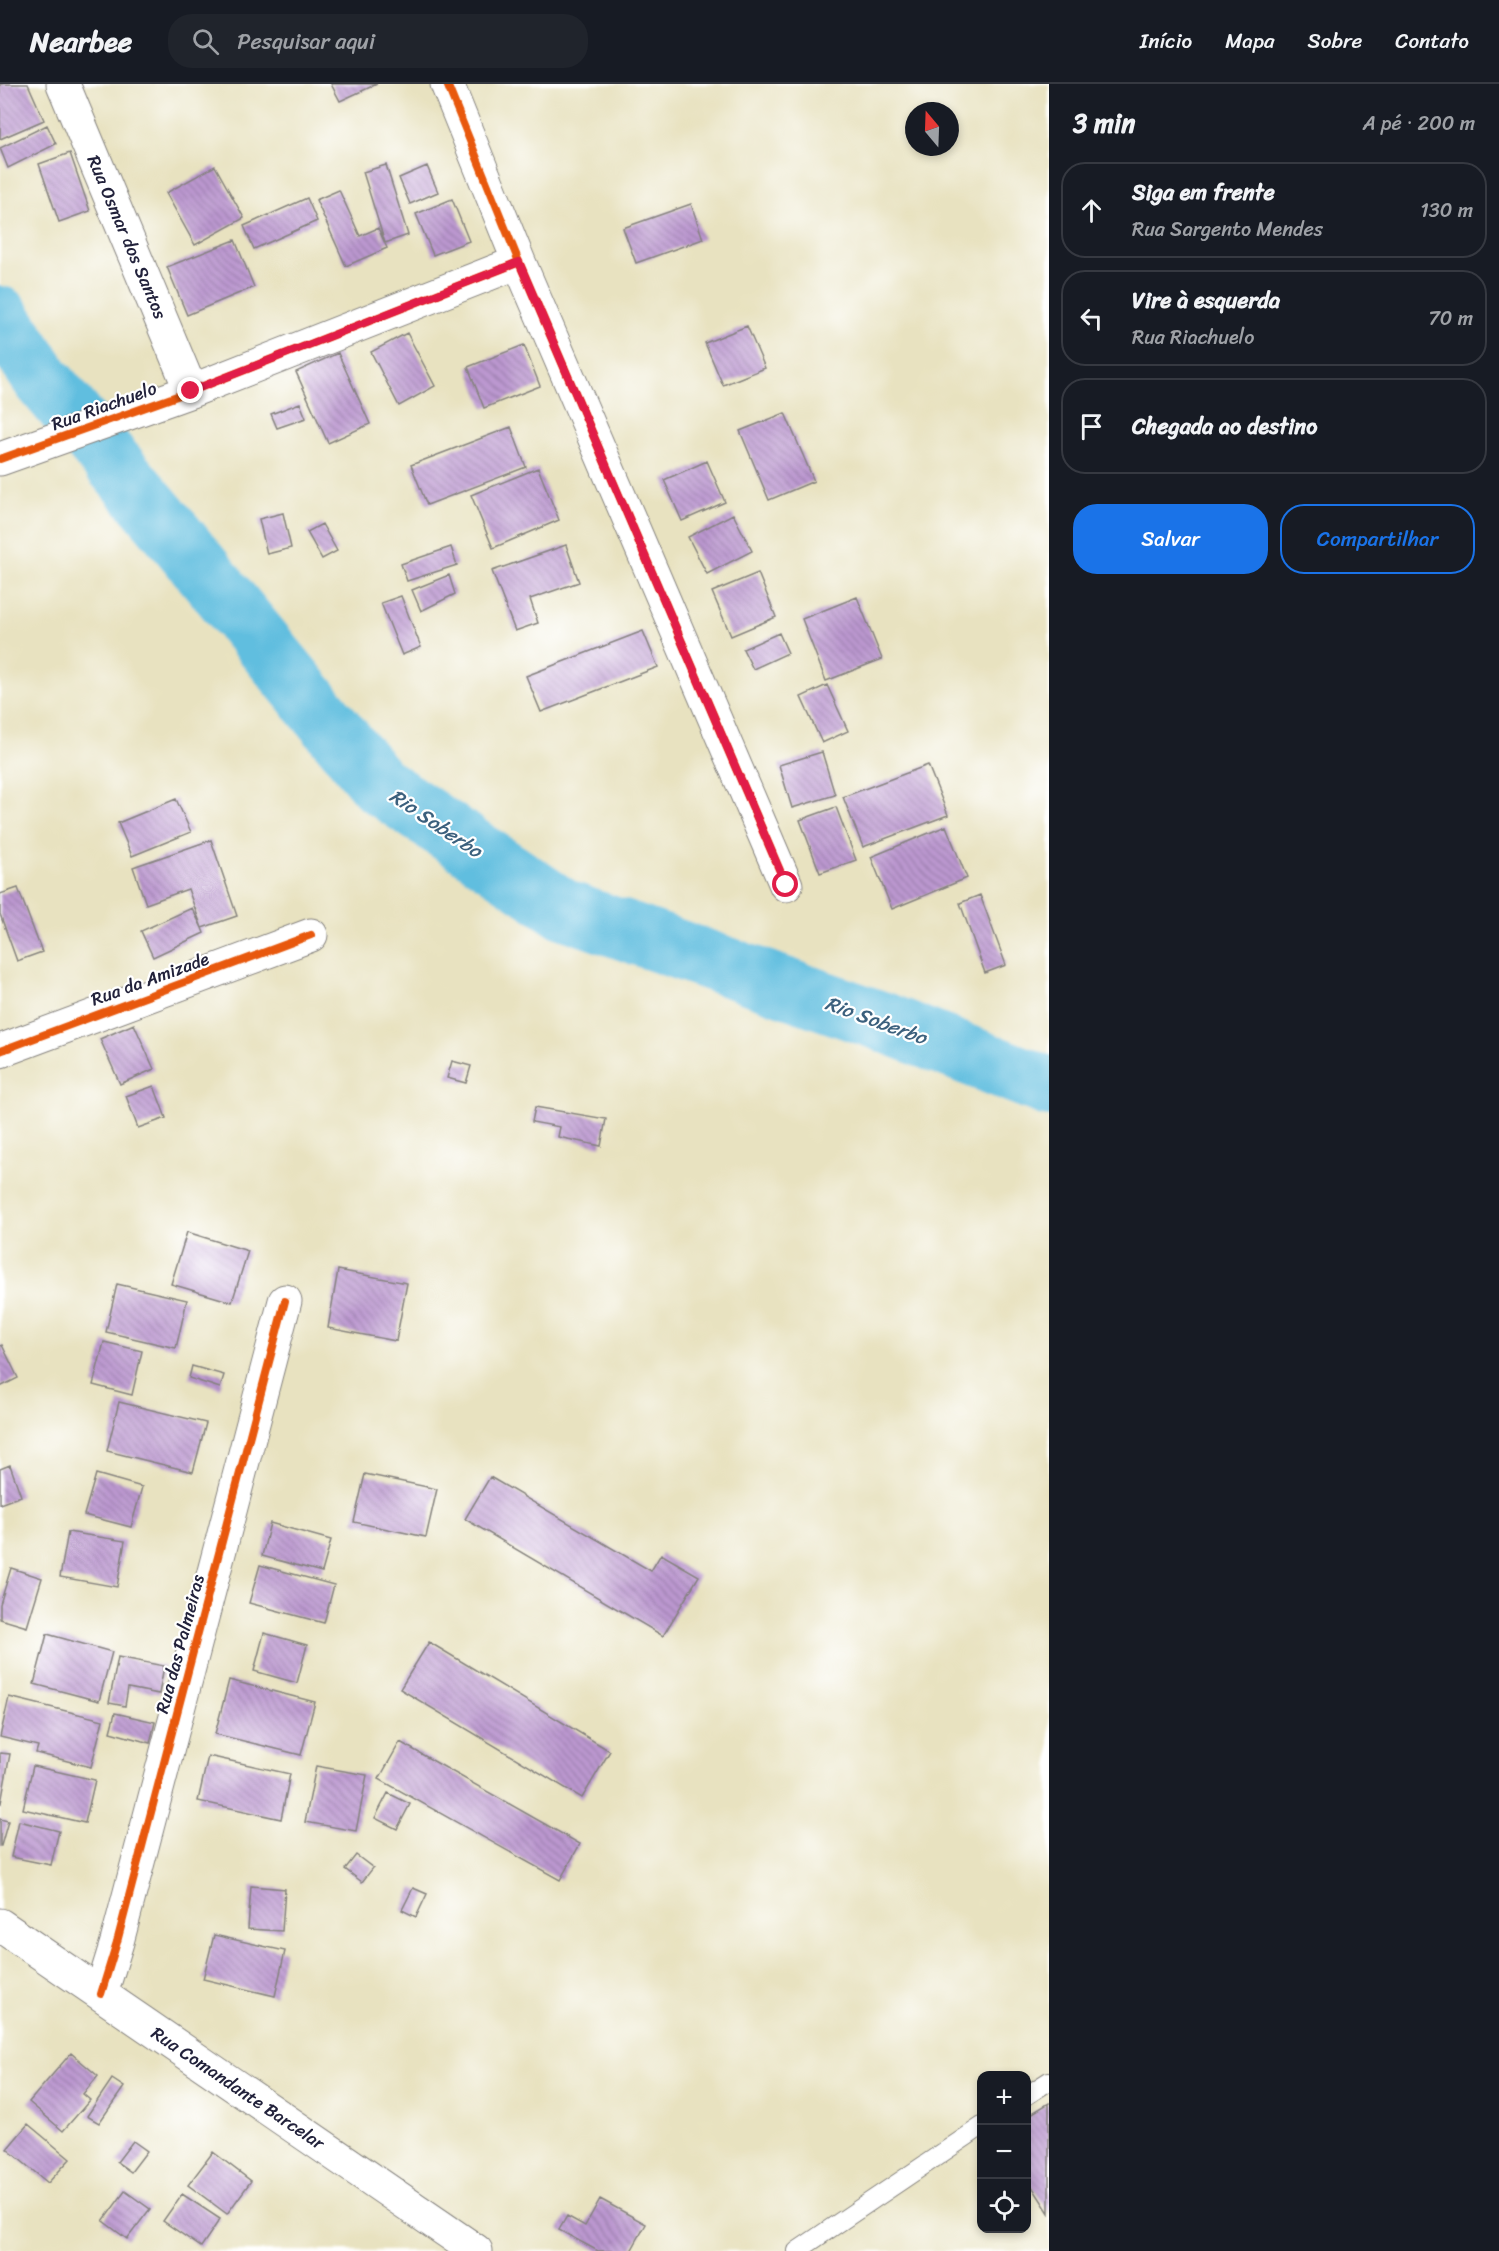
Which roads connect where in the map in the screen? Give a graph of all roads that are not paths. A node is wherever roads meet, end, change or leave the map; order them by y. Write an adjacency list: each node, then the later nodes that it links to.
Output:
1 (63, 84): 4 (street, Rua Osmar dos Santos)
2 (447, 84): 3 (street)
3 (519, 262): 4 (street, Rua Riachuelo); 6 (street)
4 (191, 391): 5 (street, Rua Riachuelo)
5 (11, 455)
6 (786, 885)
7 (311, 935): 8 (street, Rua da Amizade)
8 (0, 1051)
9 (285, 1300): 11 (street, Rua das Palmeiras)
10 (0, 1925): 11 (street, Rua Comandante Barcelar)
11 (100, 1994): 15 (street, Rua Comandante Barcelar)
12 (1049, 2081): 13 (lane)
13 (1031, 2093)
14 (977, 2129): 16 (lane)
15 (476, 2251)
16 (797, 2251)

